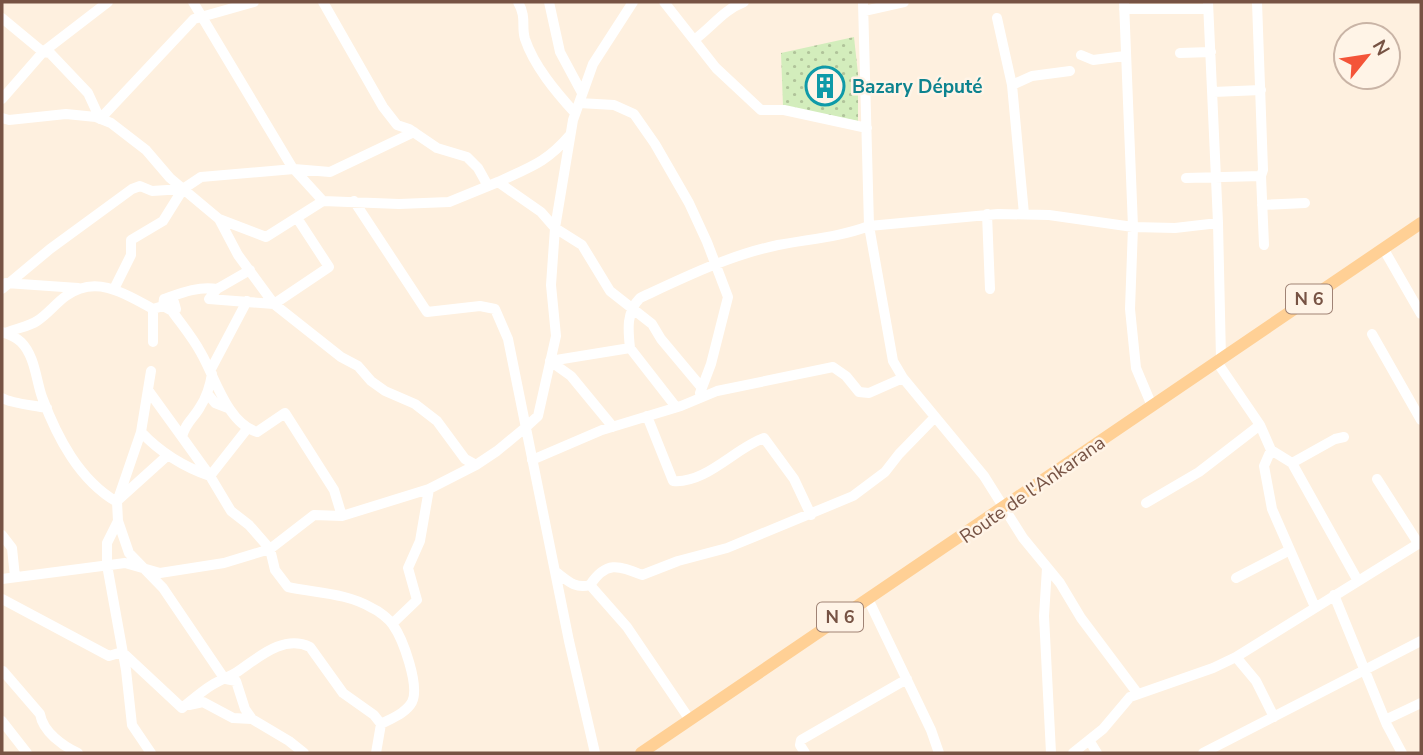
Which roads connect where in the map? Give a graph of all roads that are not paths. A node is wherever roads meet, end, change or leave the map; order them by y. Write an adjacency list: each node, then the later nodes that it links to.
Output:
1 (108, 2): 19 (street)
2 (193, 2): 15 (street)
3 (254, 2): 15 (street)
4 (323, 2): 33 (street)
5 (518, 2): 29 (street)
6 (549, 2): 29 (street)
7 (633, 2): 29 (street)
8 (664, 2): 18 (street)
9 (744, 2): 18 (street)
10 (904, 2): 14 (street)
11 (1257, 2): 26 (street)
12 (1124, 5): 13 (street); 23 (street)
13 (1208, 5): 21 (street)
14 (864, 6): 32 (street)
15 (202, 16): 31 (street); 35 (street)
16 (2, 18): 19 (street)
17 (997, 18): 25 (street)
18 (694, 40): 32 (street)
19 (43, 52): 28 (street); 31 (street)
20 (1180, 52): 21 (street)
21 (1211, 52): 27 (street)
22 (1082, 55): 23 (street)
23 (1125, 56): 52 (street)
24 (1070, 71): 25 (street)
25 (1012, 85): 46 (street)
26 (1261, 90): 27 (street); 36 (street)
27 (1213, 92): 37 (street)
28 (2, 99)
29 (579, 103): 34 (street); 56 (street)
30 (2, 118): 31 (street)
31 (100, 119): 40 (street)
32 (867, 128): 51 (street)
33 (414, 132): 35 (street); 39 (street)
34 (570, 135): 39 (street); 53 (street)
35 (293, 169): 40 (street); 41 (street)
36 (1261, 176): 37 (street); 44 (street)
37 (1217, 177): 38 (street); 49 (street)
38 (1186, 178)
39 (493, 184): 42 (street); 53 (street)
40 (183, 188): 48 (street); 58 (street); 60 (street)
41 (323, 201): 42 (street); 47 (street)
42 (354, 201): 91 (street)
43 (1305, 203): 44 (street)
44 (1262, 205): 54 (street)
45 (987, 215): 46 (street); 51 (street); 62 (street)
46 (1024, 215): 52 (street)
47 (297, 218): 48 (street); 64 (street)
48 (219, 219): 57 (street)
49 (1218, 223): 52 (street); 72 (street)
50 (1421, 223): 55 (main road, Route de l'Ankarana / N 6)
51 (869, 226): 56 (street); 76 (street)
52 (1133, 227): 83 (street)
53 (555, 228): 66 (street); 73 (street)
54 (1264, 245)
55 (1383, 248): 67 (street); 72 (main road, Route de l'Ankarana / N 6)
56 (716, 264): 66 (street); 79 (street)
57 (250, 270): 61 (street); 64 (street)
58 (3, 285): 59 (street)
59 (79, 288): 60 (street); 68 (street)
60 (114, 289): 65 (street)
61 (217, 289): 63 (street); 65 (street)
62 (990, 289)
63 (247, 301): 64 (street); 75 (street)
64 (274, 304): 101 (street)
65 (163, 307): 70 (street); 75 (street)
66 (632, 309): 71 (street); 79 (street)
67 (1421, 314)
68 (4, 332): 85 (street)
69 (1372, 334): 89 (street)
70 (153, 342)
71 (629, 348): 73 (street); 84 (street)
72 (1219, 360): 83 (main road, Route de l'Ankarana / N 6); 90 (street)
73 (550, 361): 91 (street); 92 (street)
74 (151, 371): 77 (street)
75 (211, 372): 78 (street); 86 (street)
76 (903, 378): 79 (street); 88 (street)
77 (148, 390): 94 (street); 95 (street)
78 (207, 393): 81 (street); 82 (street)
79 (700, 393): 84 (street)
80 (2, 398): 85 (street)
81 (215, 403): 82 (street); 86 (street)
82 (201, 405): 95 (street)
83 (1152, 406): 107 (main road, Route de l'Ankarana / N 6)
84 (676, 407): 87 (street)
85 (47, 408): 105 (street)
86 (228, 408): 93 (street)
87 (647, 416): 92 (street); 108 (street)
88 (935, 417): 107 (street); 108 (street)
89 (1421, 420)
90 (1260, 425): 97 (street); 106 (street)
91 (526, 427): 99 (street); 101 (street)
92 (612, 427): 99 (street)
93 (247, 429): 102 (street); 109 (street)
94 (141, 432): 98 (street); 105 (street)
95 (181, 436): 102 (street)
96 (1344, 437): 100 (street)
97 (1271, 450): 100 (street); 114 (street)
98 (168, 455): 102 (street); 105 (street)
99 (532, 460): 118 (street)
100 (1292, 463): 122 (street)
101 (475, 465): 104 (street)
102 (209, 476): 113 (street)
103 (1377, 479): 112 (street)
104 (429, 489): 109 (street); 128 (street)
105 (117, 502): 110 (street)
106 (1146, 503)
107 (1005, 507): 117 (street); 125 (main road, Route de l'Ankarana / N 6)
108 (811, 515): 123 (street)
109 (342, 516): 113 (street)
110 (118, 521): 115 (street); 116 (street)
111 (2, 535): 119 (street)
112 (1420, 542): 122 (street)
113 (270, 549): 116 (street); 128 (street)
114 (1290, 550): 120 (street); 127 (street)
115 (107, 565): 116 (street); 119 (street); 130 (street)
116 (145, 568): 134 (street)
117 (1047, 568): 136 (street); 155 (street)
118 (556, 572): 123 (street); 151 (street)
119 (15, 577): 121 (street)
120 (1236, 578)
121 (2, 579)
122 (1358, 581): 124 (street)
123 (590, 585): 141 (street)
124 (1334, 595): 127 (street); 132 (street)
125 (868, 599): 135 (street); 141 (main road, Route de l'Ankarana / N 6)
126 (2, 600): 130 (street)
127 (1315, 607): 131 (street)
128 (393, 623): 144 (street)
129 (1421, 641): 132 (street)
130 (122, 652): 138 (street); 148 (street)
131 (1236, 657): 136 (street); 139 (street)
132 (1364, 669): 139 (street); 142 (street)
133 (2, 670): 147 (street)
134 (226, 678): 138 (street); 140 (street); 144 (street)
135 (907, 679): 153 (street); 154 (street)
136 (1138, 694): 145 (street)
137 (1421, 703): 142 (street)
138 (182, 708): 140 (street)
139 (1274, 717): 158 (street)
140 (253, 719): 149 (street)
141 (690, 720): 152 (main road, Route de l'Ankarana / N 6)
142 (1385, 720): 159 (street)
143 (2, 722): 146 (street)
144 (382, 724): 150 (street)
145 (1089, 740): 156 (street); 157 (street)
146 (27, 753)
147 (78, 753)
148 (152, 753)
149 (304, 753)
150 (376, 753)
151 (596, 753)
152 (641, 753)
153 (806, 753)
154 (939, 753)
155 (1051, 753)
156 (1073, 753)
157 (1097, 753)
158 (1203, 753)
159 (1402, 753)

